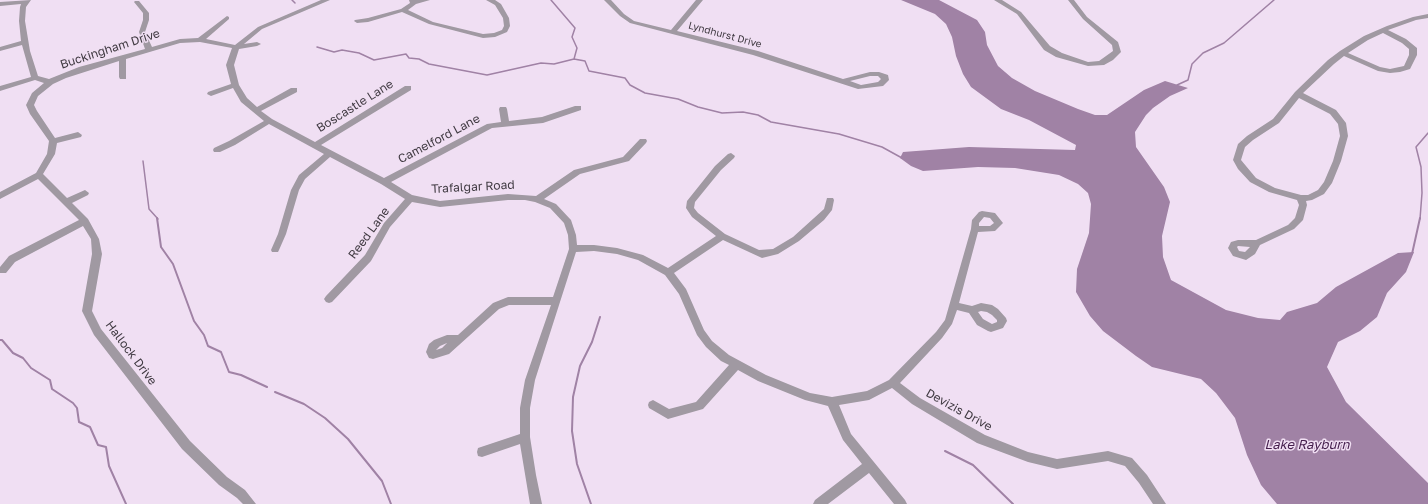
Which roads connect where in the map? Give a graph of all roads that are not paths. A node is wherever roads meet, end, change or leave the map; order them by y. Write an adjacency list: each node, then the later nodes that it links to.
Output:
1 (327, 0): 21 (street)
2 (427, 0): 9 (street)
3 (489, 0): 12 (street)
4 (607, 0): 17 (street, Lyndhurst Drive)
5 (700, 0): 17 (street)
6 (997, 0): 7 (street)
7 (1071, 0)
8 (27, 1): 11 (street); 19 (street)
9 (413, 1): 12 (street)
10 (137, 2): 23 (street)
11 (0, 4)
12 (403, 10): 15 (street)
13 (1428, 16): 16 (street)
14 (227, 18): 18 (street)
15 (357, 21)
16 (1383, 30): 24 (street); 24 (street)
17 (673, 32): 29 (street, Lyndhurst Drive)
18 (200, 40): 21 (street, Buckingham Drive); 23 (street, Buckingham Drive)
19 (25, 42): 22 (street); 27 (street)
20 (257, 44): 21 (street, Buckingham Drive)
21 (236, 47): 30 (street, Trafalgar Road)
22 (0, 49)
23 (149, 50): 25 (street, Buckingham Drive)
24 (1343, 53): 35 (street)
25 (122, 58): 26 (street); 28 (street, Buckingham Drive)
26 (123, 77)
27 (35, 78): 28 (street); 32 (street)
28 (50, 82): 42 (street, Buckingham Drive)
29 (844, 82): 29 (street, Lyndhurst Drive)
30 (235, 85): 34 (street); 38 (street, Trafalgar Road)
31 (408, 88): 44 (street, Boscastle Lane)
32 (0, 89)
33 (294, 90): 38 (street)
34 (211, 94)
35 (1298, 94): 53 (street); 53 (street)
36 (578, 108): 40 (street, Camelford Lane)
37 (503, 109): 40 (street)
38 (256, 111): 39 (street, Trafalgar Road)
39 (269, 121): 44 (street, Trafalgar Road); 45 (street)
40 (505, 123): 49 (street, Camelford Lane)
41 (78, 134): 42 (street)
42 (53, 141): 48 (street)
43 (643, 141): 54 (street)
44 (316, 145): 46 (street, Trafalgar Road)
45 (217, 150)
46 (330, 153): 49 (street, Trafalgar Road); 62 (street)
47 (731, 156): 59 (street)
48 (40, 175): 51 (street); 56 (street, Hallock Drive)
49 (384, 182): 52 (street, Trafalgar Road)
50 (85, 193): 56 (street)
51 (0, 196)
52 (410, 198): 54 (street, Trafalgar Road); 65 (street, Reed Lane)
53 (1301, 198): 60 (street)
54 (537, 199): 61 (street, Trafalgar Road)
55 (830, 200): 59 (street)
56 (67, 202): 57 (street, Hallock Drive)
57 (85, 221): 63 (street); 77 (street, Hallock Drive)
58 (975, 229): 67 (street)
59 (722, 236): 64 (street)
60 (1257, 243)
61 (573, 249): 64 (street); 66 (street, Trafalgar Road)
62 (275, 250)
63 (3, 270)
64 (668, 272): 70 (street)
65 (329, 299)
66 (557, 302): 69 (street); 74 (street, Trafalgar Road)
67 (954, 306): 68 (street); 71 (street)
68 (972, 310)
69 (460, 339)
70 (737, 364): 72 (street); 73 (street)
71 (894, 383): 72 (street); 81 (street, Devizis Drive)
72 (832, 402): 76 (street)
73 (653, 405)
74 (525, 437): 75 (street); 78 (street, Trafalgar Road)
75 (482, 452)
76 (869, 466): 79 (street); 80 (street)
77 (250, 504)
78 (536, 504)
79 (819, 504)
80 (901, 504)
81 (1160, 504)

